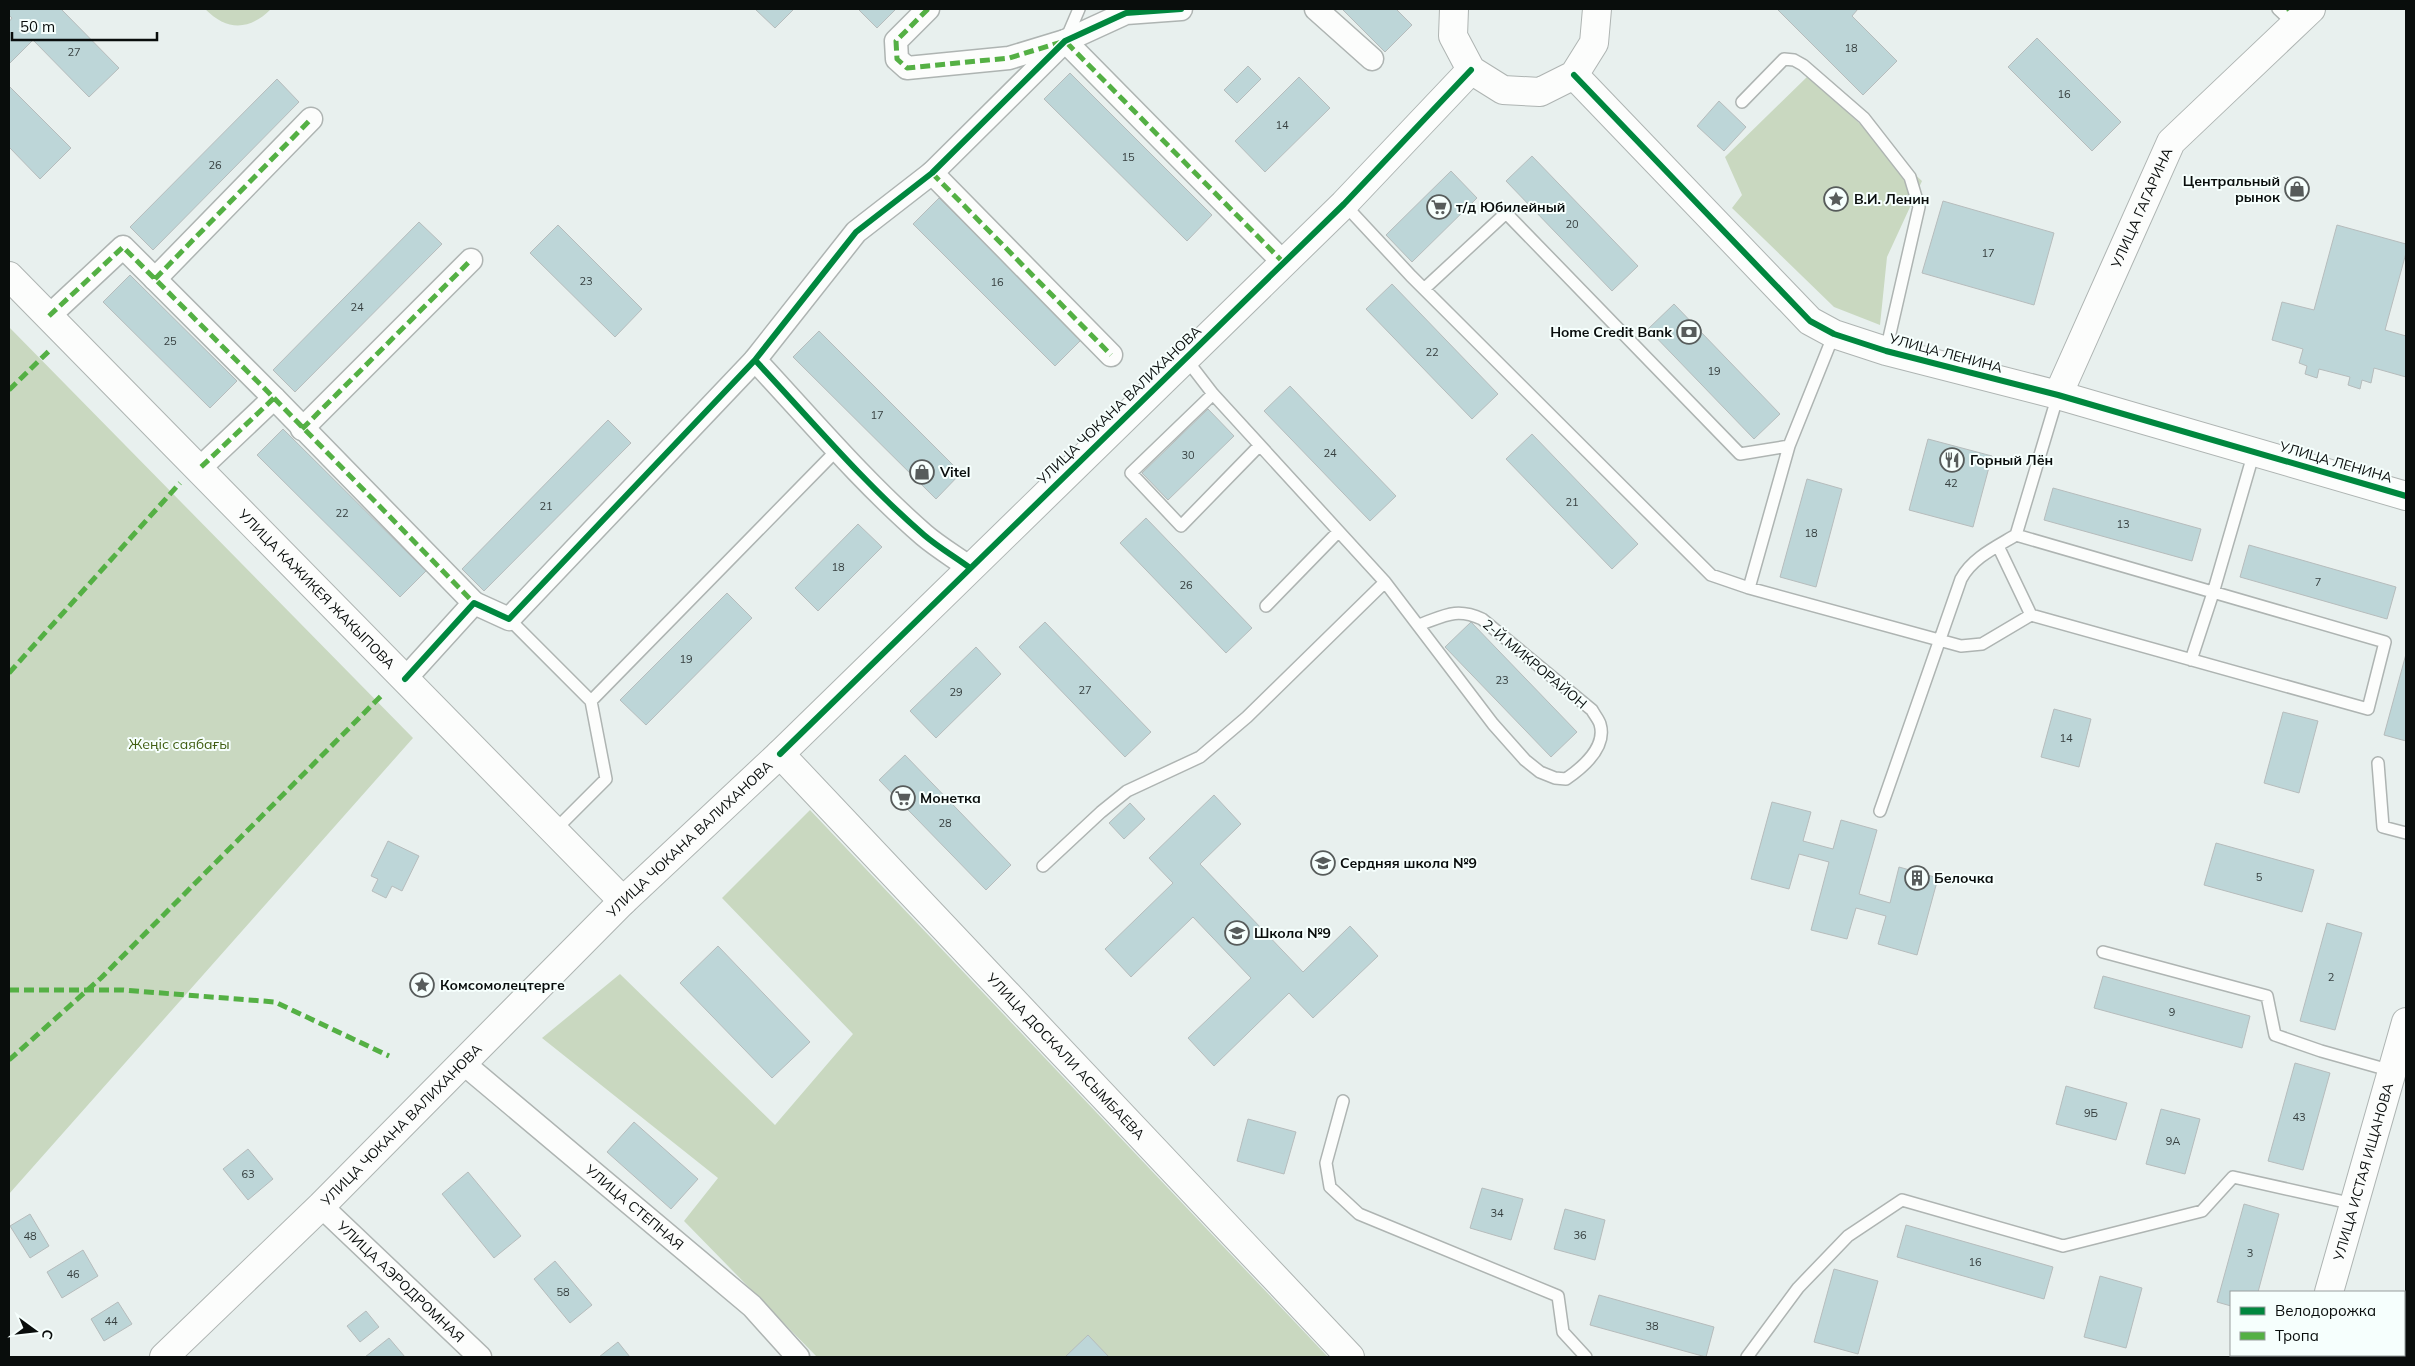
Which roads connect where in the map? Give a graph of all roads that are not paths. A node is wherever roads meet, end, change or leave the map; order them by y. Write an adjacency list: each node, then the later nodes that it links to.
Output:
1 (928, 9): 8 (street)
2 (1079, 9): 8 (lane)
3 (1181, 9): 8 (street)
4 (1316, 9): 9 (street)
5 (1454, 9): 10 (street)
6 (1597, 9): 11 (street)
7 (2294, 14): 28 (street, УЛИЦА ГАГАРИНА)
8 (1065, 41): 14 (street); 17 (street)
9 (1372, 59)
10 (1471, 70): 11 (street); 15 (street, УЛИЦА ЧОКАНА ВАЛИХАНОВА)
11 (1574, 75): 22 (street, УЛИЦА ЛЕНИНА)
12 (1742, 102): 23 (lane)
13 (312, 119): 19 (street)
14 (932, 173): 24 (street); 26 (street)
15 (1344, 204): 17 (street, УЛИЦА ЧОКАНА ВАЛИХАНОВА); 20 (lane)
16 (471, 260): 30 (street)
17 (1283, 262): 25 (street, УЛИЦА ЧОКАНА ВАЛИХАНОВА)
18 (9, 276): 21 (street, УЛИЦА КАЖИКЕЯ ЖАКЫПОВА)
19 (154, 278): 21 (street); 29 (street)
20 (1424, 289): 32 (lane); 42 (lane)
21 (49, 316): 35 (street, УЛИЦА КАЖИКЕЯ ЖАКЫПОВА)
22 (1834, 334): 23 (street, УЛИЦА ЛЕНИНА); 32 (lane)
23 (1886, 351): 28 (street, УЛИЦА ЛЕНИНА)
24 (1111, 355)
25 (1185, 358): 27 (lane, 2-Й МИКРОРАЙОН); 40 (street, УЛИЦА ЧОКАНА ВАЛИХАНОВА)
26 (755, 360): 33 (street); 47 (street)
27 (1213, 394): 31 (lane, 2-Й МИКРОРАЙОН); 31 (lane)
28 (2058, 395): 34 (street, УЛИЦА ЛЕНИНА); 38 (lane)
29 (274, 398): 30 (street); 35 (street)
30 (302, 429): 44 (street)
31 (1260, 446): 37 (lane, 2-Й МИКРОРАЙОН)
32 (1789, 446): 42 (lane)
33 (838, 450): 40 (street); 52 (lane)
34 (2254, 452): 36 (street, УЛИЦА ЛЕНИНА); 43 (lane)
35 (199, 469): 51 (street, УЛИЦА КАЖИКЕЯ ЖАКЫПОВА)
36 (2406, 496)
37 (1338, 532): 41 (lane, 2-Й МИКРОРАЙОН); 45 (lane)
38 (2016, 535): 39 (lane); 43 (lane)
39 (1998, 546): 46 (lane); 49 (lane)
40 (970, 568): 53 (street, УЛИЦА ЧОКАНА ВАЛИХАНОВА)
41 (1385, 582): 48 (lane, 2-Й МИКРОРАЙОН); 58 (lane)
42 (1749, 588): 49 (lane)
43 (2214, 593): 50 (lane); 50 (lane)
44 (474, 603): 47 (street); 51 (street)
45 (1266, 606)
46 (2031, 615): 49 (lane); 50 (lane)
47 (509, 619): 52 (lane)
48 (1419, 626): 48 (lane, 2-Й МИКРОРАЙОН)
49 (1940, 641): 55 (lane)
50 (2191, 660)
51 (405, 679): 56 (street, УЛИЦА КАЖИКЕЯ ЖАКЫПОВА)
52 (591, 701): 56 (lane)
53 (780, 754): 59 (street, УЛИЦА ЧОКАНА ВАЛИХАНОВА); 71 (street, УЛИЦА ДОСКАЛИ АСЫМБАЕВА)
54 (2378, 763): 57 (lane)
55 (1880, 811)
56 (554, 831): 59 (street, УЛИЦА КАЖИКЕЯ ЖАКЫПОВА)
57 (2406, 833)
58 (1044, 866)
59 (624, 902): 62 (street, УЛИЦА ЧОКАНА ВАЛИХАНОВА)
60 (2102, 952): 63 (lane)
61 (2406, 1022): 63 (street, УЛИЦА ИСТАЯ ИЩАНОВА)
62 (463, 1063): 66 (street, УЛИЦА ЧОКАНА ВАЛИХАНОВА); 70 (street, УЛИЦА СТЕПНАЯ)
63 (2392, 1070): 65 (street, УЛИЦА ИСТАЯ ИЩАНОВА)
64 (1343, 1101): 72 (lane)
65 (2354, 1204): 67 (street, УЛИЦА ИСТАЯ ИЩАНОВА); 73 (lane)
66 (320, 1206): 68 (street, УЛИЦА ЧОКАНА ВАЛИХАНОВА); 69 (street, УЛИЦА АЭРОДРОМНАЯ)
67 (2329, 1291)
68 (164, 1357)
69 (480, 1357)
70 (798, 1357)
71 (1350, 1357)
72 (1586, 1357)
73 (1747, 1357)

